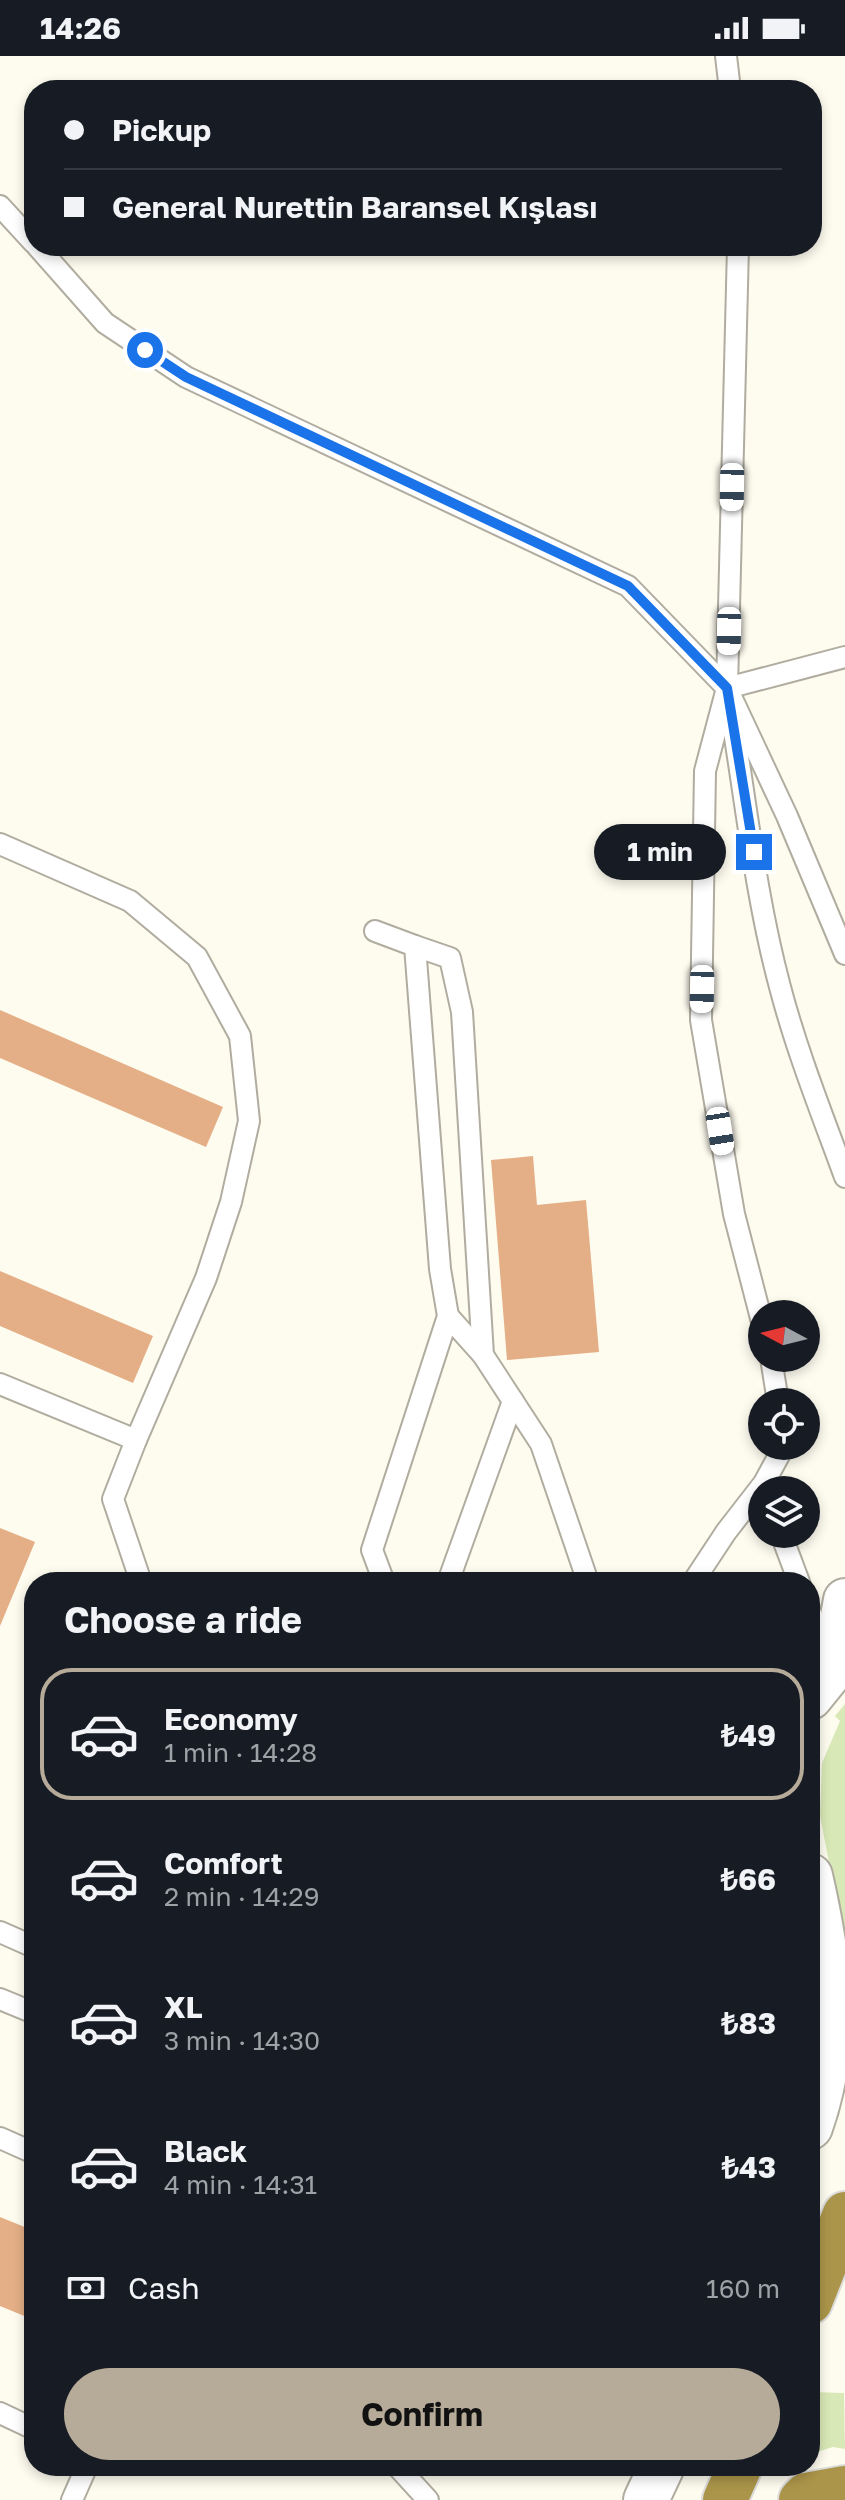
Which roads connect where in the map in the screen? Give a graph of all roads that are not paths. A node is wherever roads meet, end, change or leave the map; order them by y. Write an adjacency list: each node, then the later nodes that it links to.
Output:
1 (726, 56): 2 (lane)
2 (729, 80)
3 (0, 206): 4 (lane)
4 (24, 232)
5 (46, 256): 8 (lane)
6 (738, 256): 8 (lane)
7 (845, 657): 8 (lane)
8 (727, 688): 12 (lane); 13 (lane); 14 (lane)
9 (0, 844): 19 (lane)
10 (375, 931): 11 (lane)
11 (415, 946): 15 (lane); 16 (lane)
12 (845, 954)
13 (845, 1177)
14 (756, 1300)
15 (448, 1316): 16 (lane); 23 (lane)
16 (483, 1355): 18 (lane)
17 (0, 1384): 19 (lane)
18 (513, 1401): 24 (lane); 25 (lane)
19 (136, 1440): 22 (lane)
20 (748, 1507): 26 (lane)
21 (786, 1548): 27 (lane)
22 (138, 1572)
23 (380, 1572)
24 (452, 1572)
25 (585, 1572)
26 (700, 1572)
27 (795, 1572)
28 (845, 1600): 30 (street)
29 (820, 1645): 30 (lane)
30 (829, 1675)
31 (820, 1924): 36 (main road)
32 (0, 1932): 33 (lane)
33 (24, 1943)
34 (0, 1999): 35 (lane)
35 (24, 2009)
36 (820, 2092)
37 (0, 2138): 38 (lane)
38 (24, 2149)
39 (845, 2214): 40 (highway)
40 (820, 2277)
41 (0, 2413): 42 (lane)
42 (24, 2424)
43 (83, 2476): 48 (lane)
44 (406, 2476): 49 (lane)
45 (657, 2476): 50 (main road)
46 (736, 2476): 51 (highway)
47 (845, 2488): 52 (highway)
48 (72, 2500)
49 (428, 2500)
50 (646, 2500)
51 (725, 2500)
52 (801, 2500)

